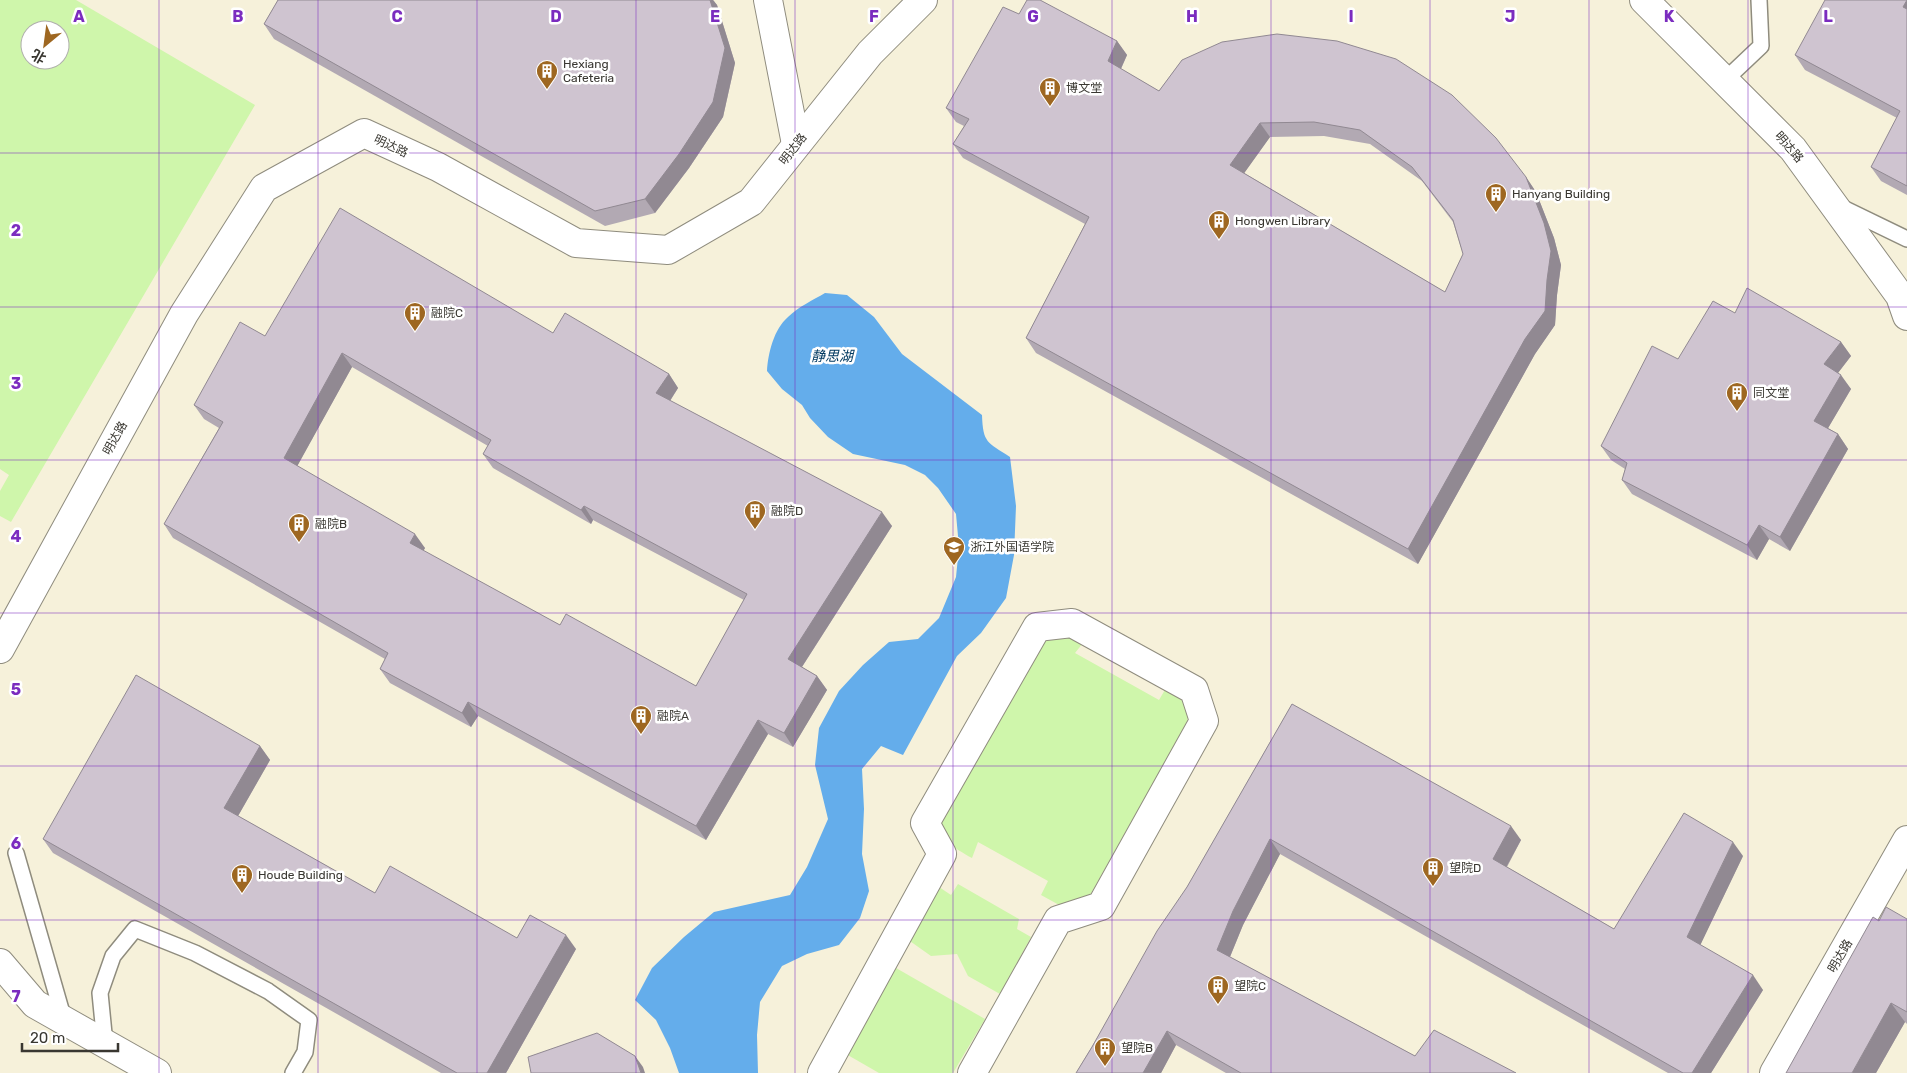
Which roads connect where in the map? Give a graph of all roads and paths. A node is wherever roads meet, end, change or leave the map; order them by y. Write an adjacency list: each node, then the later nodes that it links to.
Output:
1 (768, 0): 6 (street)
2 (923, 0): 6 (street, 明达路)
3 (1644, 0): 5 (street, 明达路)
4 (1759, 0): 5 (lane)
5 (1724, 80): 7 (street, 明达路)
6 (796, 144): 10 (street, 明达路)
7 (1832, 203): 8 (lane); 9 (street, 明达路)
8 (1907, 239)
9 (1907, 316)
10 (3, 636)
11 (1907, 840): 20 (street, 明达路)
12 (16, 853): 14 (lane)
13 (0, 963): 14 (street)
14 (65, 1021): 15 (street)
15 (105, 1044): 16 (street); 17 (lane)
16 (157, 1073)
17 (293, 1073)
18 (822, 1073): 19 (street)
19 (972, 1073)
20 (1774, 1073)

